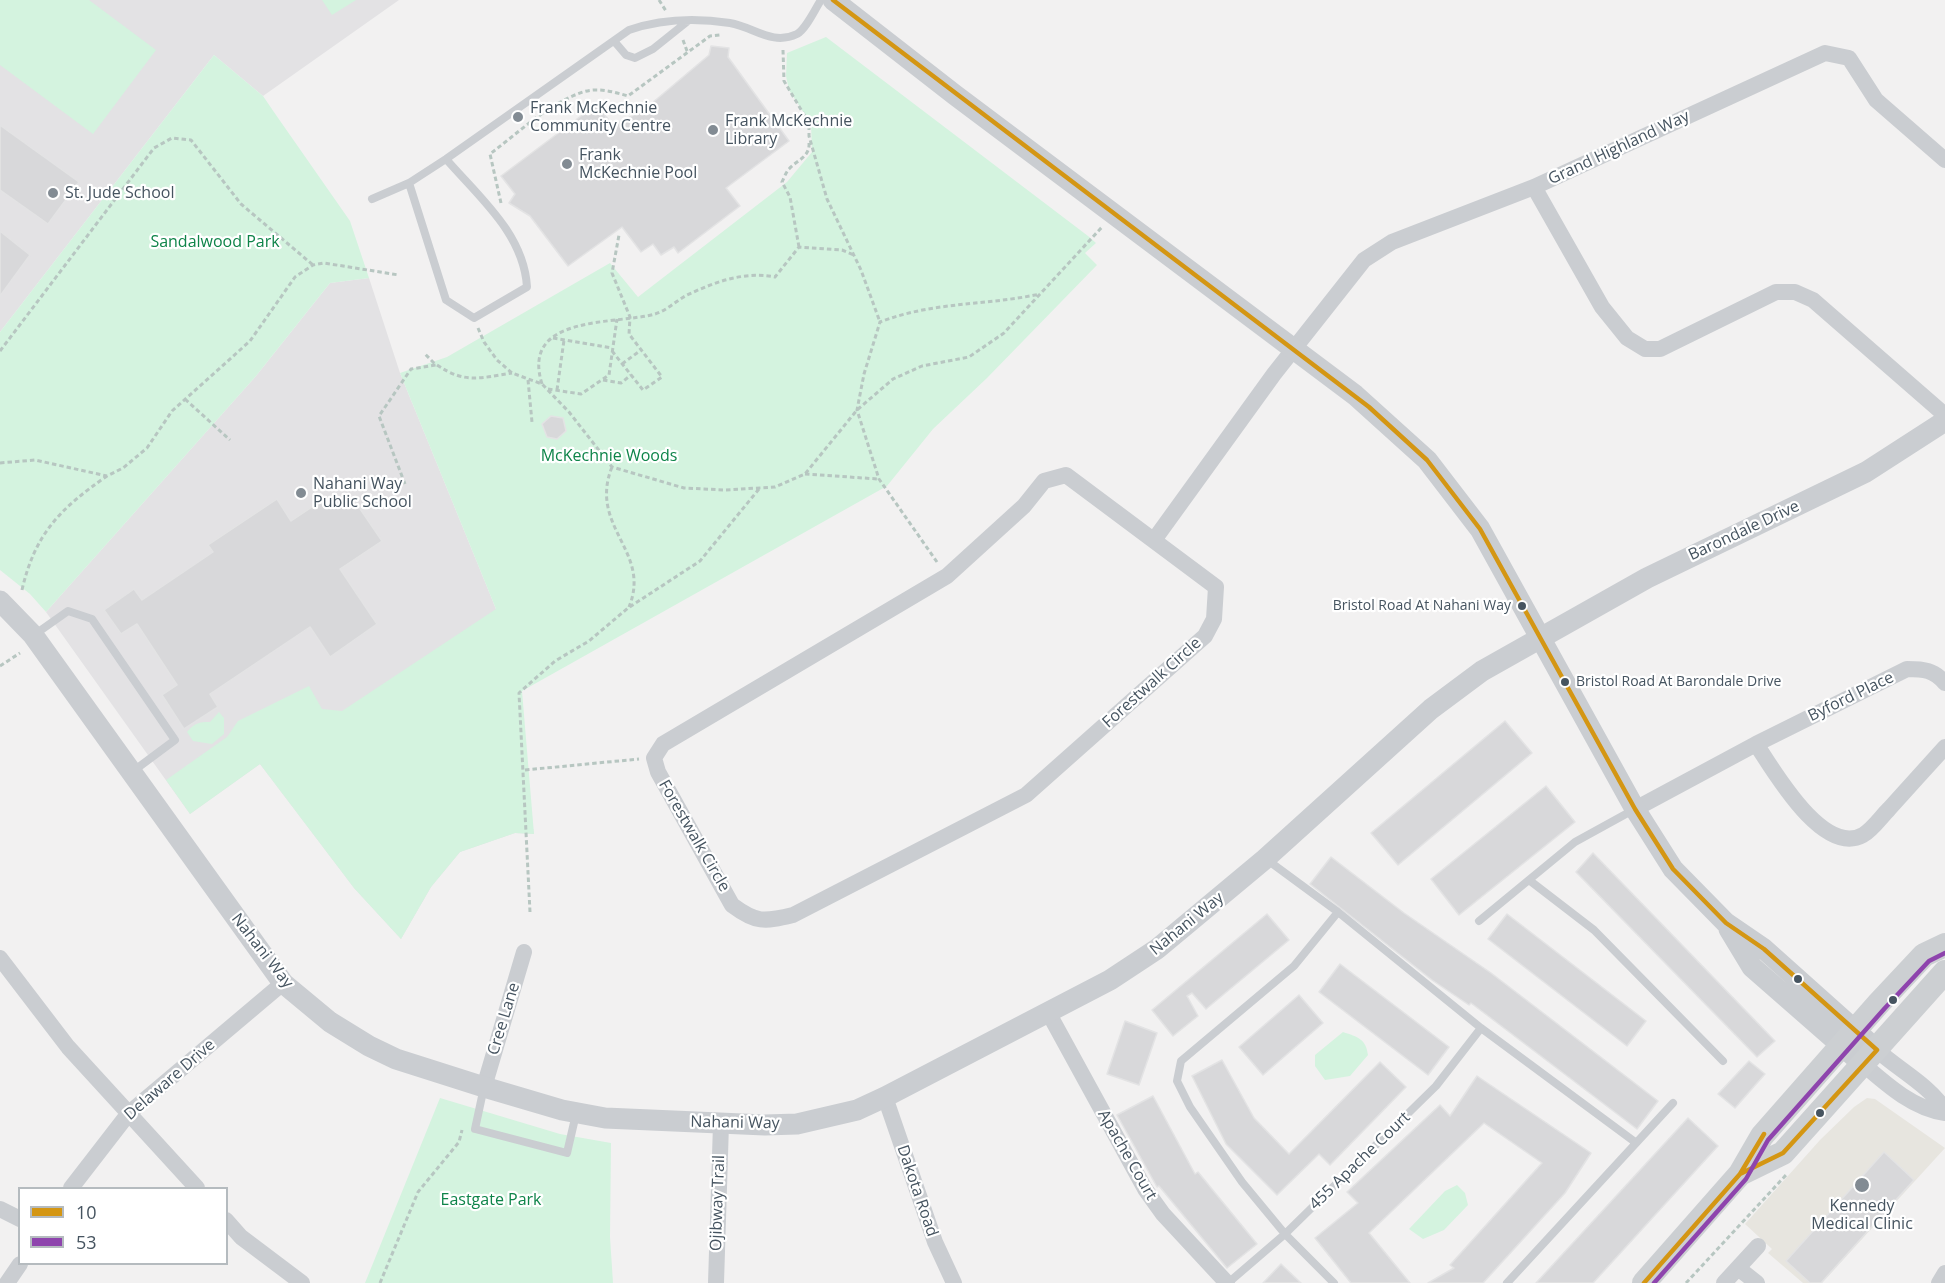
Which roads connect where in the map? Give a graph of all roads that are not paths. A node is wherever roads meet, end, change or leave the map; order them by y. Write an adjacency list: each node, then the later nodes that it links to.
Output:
1 (821, 0): 3 (lane)
2 (834, 0): 10 (street)
3 (688, 21): 4 (lane); 4 (lane)
4 (614, 40): 5 (lane)
5 (446, 159): 7 (lane); 7 (lane)
6 (1945, 160): 8 (street, Grand Highland Way)
7 (409, 183): 9 (lane)
8 (1534, 187): 10 (street, Grand Highland Way); 11 (street)
9 (372, 199)
10 (1293, 350): 13 (street); 16 (street)
11 (1945, 415)
12 (1945, 421): 16 (street, Barondale Drive)
13 (1154, 540): 13 (street, Forestwalk Circle)
14 (0, 601): 15 (street, Nahani Way)
15 (33, 635): 20 (street, Nahani Way); 20 (lane)
16 (1541, 639): 21 (street); 22 (street, Nahani Way)
17 (1945, 683): 18 (street, Byford Place)
18 (1756, 744): 19 (street); 21 (street, Byford Place)
19 (1945, 747)
20 (131, 772): 30 (street, Nahani Way)
21 (1635, 809): 23 (lane); 33 (street)
22 (1265, 859): 24 (lane); 31 (street, Nahani Way)
23 (1529, 880): 25 (lane); 35 (lane)
24 (1338, 912): 32 (lane); 50 (lane)
25 (1479, 921)
26 (1945, 945): 33 (main road)
27 (524, 952): 36 (street, Cree Lane)
28 (0, 957): 40 (street)
29 (1945, 972): 34 (main road)
30 (283, 983): 36 (street, Nahani Way); 40 (street, Delaware Drive)
31 (1048, 1012): 37 (street, Nahani Way); 59 (street, Apache Court)
32 (1481, 1028): 43 (lane); 50 (lane, 455 Apache Court)
33 (1849, 1038): 34 (street); 44 (main road)
34 (1870, 1058): 39 (street); 44 (main road)
35 (1723, 1061)
36 (484, 1087): 41 (street, Nahani Way); 41 (lane)
37 (885, 1097): 42 (street, Nahani Way); 58 (street, Dakota Road)
38 (1673, 1102): 43 (lane)
39 (1945, 1112)
40 (129, 1113): 45 (street, Delaware Drive); 46 (street)
41 (576, 1113): 42 (street, Nahani Way)
42 (721, 1124): 57 (street, Ojibway Trail)
43 (1635, 1142): 61 (lane)
44 (1740, 1174): 62 (main road)
45 (72, 1187)
46 (196, 1187)
47 (0, 1209): 48 (street)
48 (18, 1218)
49 (228, 1222): 56 (street)
50 (1285, 1234): 59 (lane, 455 Apache Court); 60 (lane)
51 (1758, 1246): 53 (street)
52 (19, 1265): 55 (street)
53 (1738, 1268): 63 (street); 64 (street)
54 (1945, 1273): 65 (street)
55 (7, 1283)
56 (302, 1283)
57 (716, 1283)
58 (954, 1283)
59 (1228, 1283)
60 (1334, 1283)
61 (1507, 1283)
62 (1644, 1283)
63 (1724, 1283)
64 (1757, 1283)
65 (1939, 1283)

